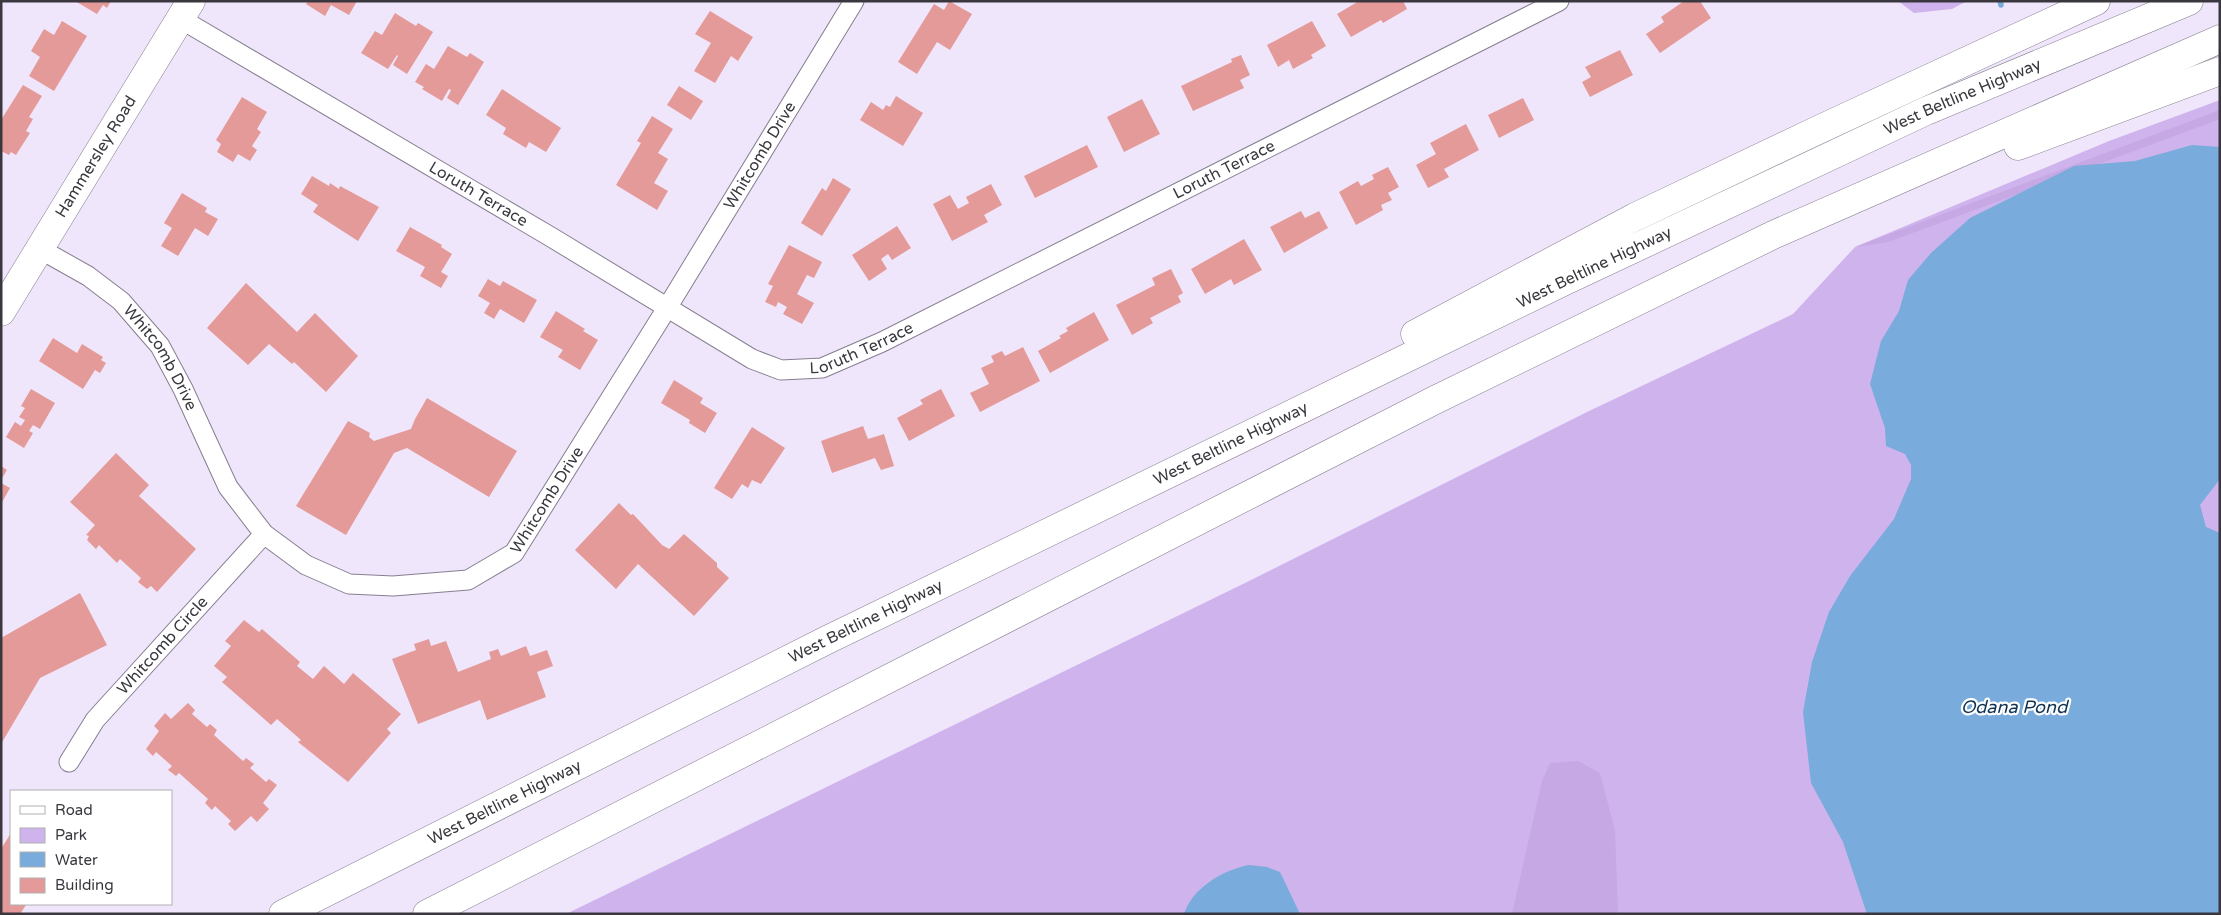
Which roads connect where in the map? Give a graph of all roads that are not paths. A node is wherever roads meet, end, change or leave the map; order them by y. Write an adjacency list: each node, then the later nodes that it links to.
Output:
1 (854, 1): 10 (street, Whitcomb Drive)
2 (1559, 1): 10 (street, Loruth Terrace)
3 (2096, 1): 12 (main road)
4 (2190, 1): 12 (main road, West Beltline Highway)
5 (186, 10): 9 (main road, Hammersley Road); 10 (street, Loruth Terrace)
6 (2220, 39): 8 (main road)
7 (2220, 72): 8 (main road)
8 (1772, 235): 16 (main road)
9 (40, 249): 11 (main road, Hammersley Road); 13 (street, Whitcomb Drive)
10 (667, 308): 13 (street, Whitcomb Drive)
11 (1, 312)
12 (1087, 513): 15 (main road, West Beltline Highway)
13 (264, 534): 14 (street, Whitcomb Circle)
14 (70, 762)
15 (283, 914)
16 (427, 914)

